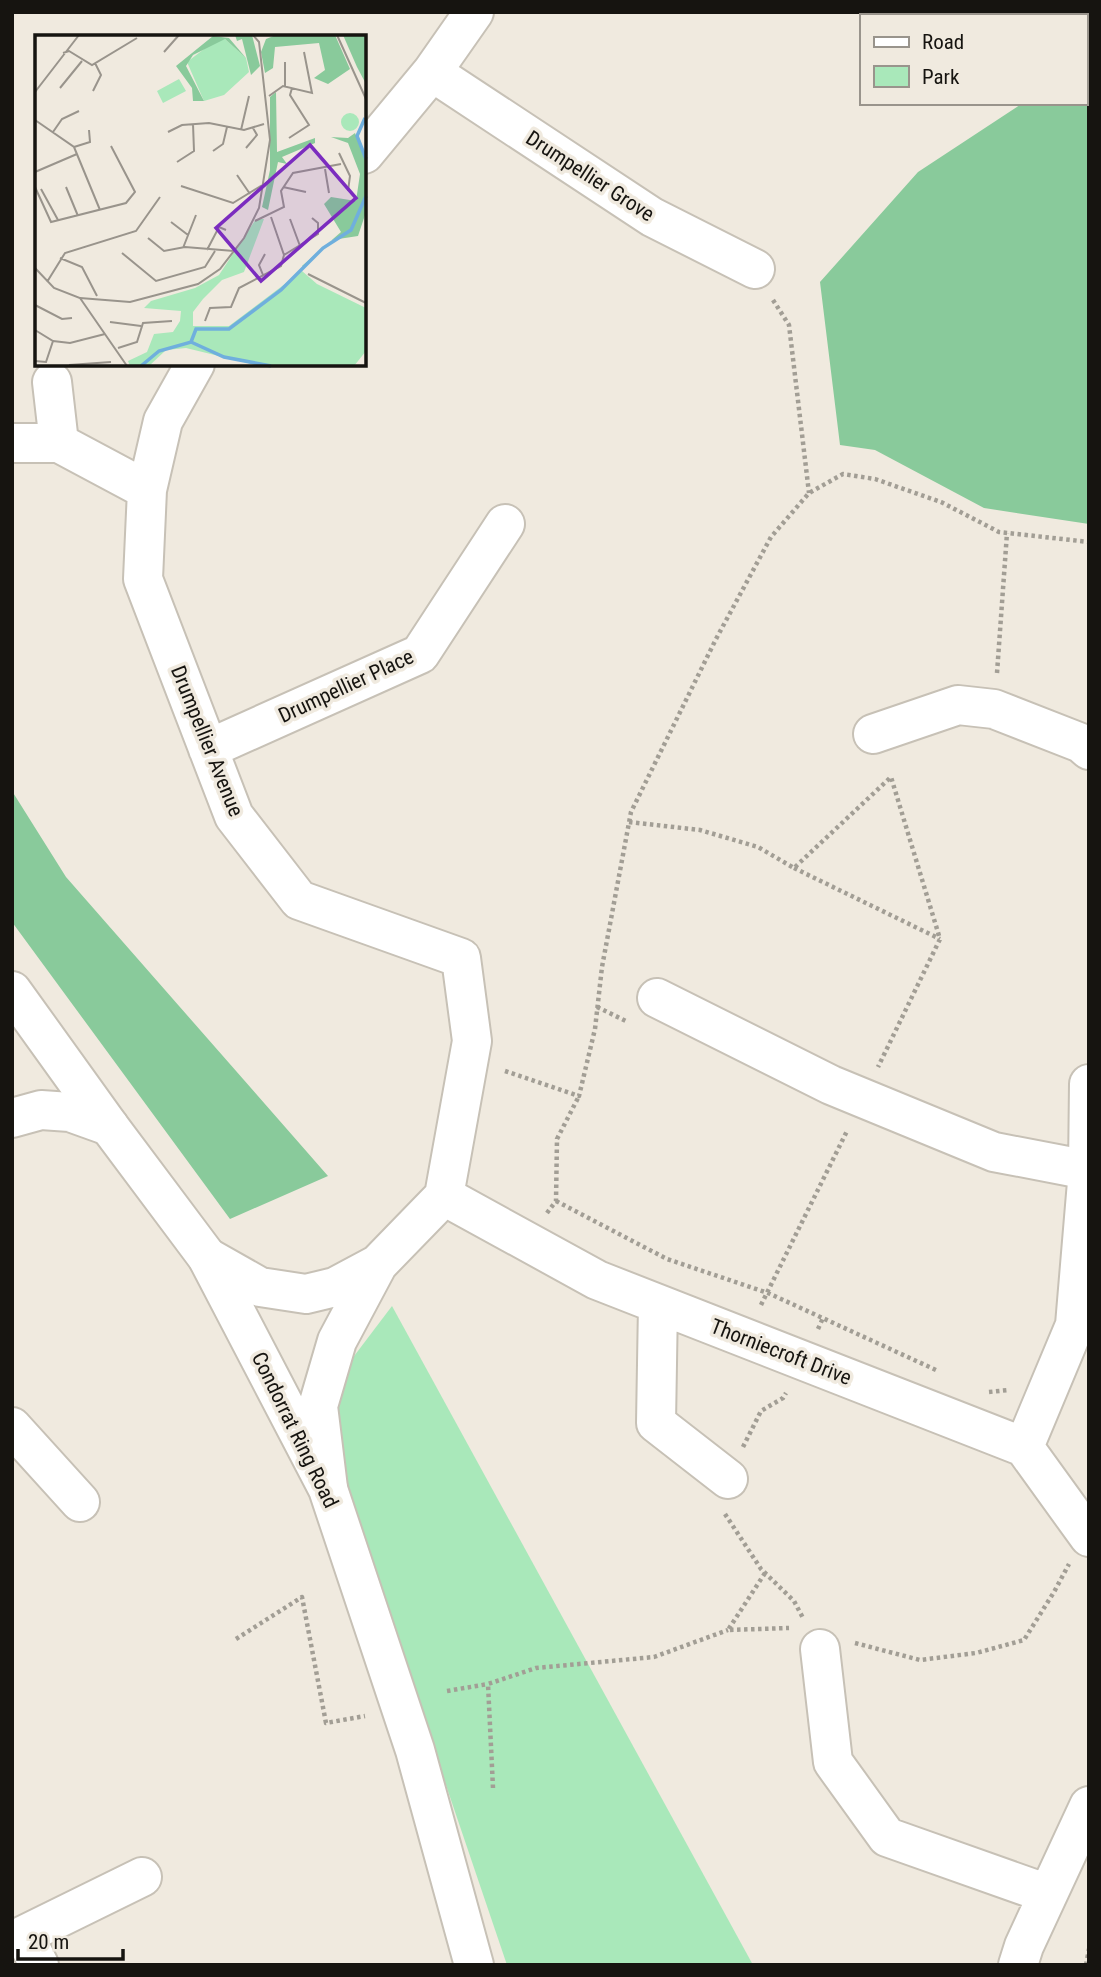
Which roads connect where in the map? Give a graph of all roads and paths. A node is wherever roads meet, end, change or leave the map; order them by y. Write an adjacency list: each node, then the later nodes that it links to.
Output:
1 (474, 12): 2 (street)
2 (432, 72): 3 (street); 4 (street, Drumpellier Grove)
3 (366, 152)
4 (755, 269): 10 (path)
5 (194, 366): 9 (street, Drumpellier Avenue)
6 (52, 382): 8 (street)
7 (12, 443): 8 (street)
8 (59, 443): 9 (street)
9 (147, 490): 16 (street, Drumpellier Avenue)
10 (808, 493): 12 (path); 18 (path)
11 (505, 524): 16 (street, Drumpellier Place)
12 (1007, 533): 13 (path); 14 (path)
13 (1089, 542)
14 (995, 709): 15 (street); 17 (street)
15 (873, 734)
16 (208, 749): 23 (street, Drumpellier Avenue)
17 (1089, 750)
18 (628, 822): 19 (path); 25 (path)
19 (794, 868): 20 (path); 20 (path)
20 (940, 939): 26 (path)
21 (12, 991): 28 (street, Condorrat Ring Road)
22 (657, 998): 26 (street)
23 (469, 1059): 25 (path); 30 (street, Drumpellier Avenue)
24 (1089, 1084): 29 (street)
25 (579, 1096): 31 (path)
26 (863, 1098): 29 (street); 35 (path)
27 (12, 1118): 28 (street)
28 (109, 1126): 33 (street, Condorrat Ring Road)
29 (1088, 1170): 41 (street)
30 (444, 1196): 32 (street, Thorniecroft Drive); 34 (street)
31 (556, 1201): 32 (path); 35 (path)
32 (525, 1240): 36 (street, Thorniecroft Drive)
33 (207, 1257): 34 (street); 46 (street, Condorrat Ring Road)
34 (377, 1264): 46 (street)
35 (768, 1293): 37 (path); 38 (path)
36 (658, 1304): 38 (street, Thorniecroft Drive); 45 (street)
37 (823, 1318): 39 (path); 40 (path)
38 (746, 1338): 39 (street, Thorniecroft Drive)
39 (802, 1360): 44 (street, Thorniecroft Drive); 45 (path)
40 (947, 1375)
41 (1049, 1387): 42 (path); 44 (street)
42 (983, 1392)
43 (12, 1427): 47 (street)
44 (1024, 1447): 48 (street)
45 (728, 1479): 49 (path)
46 (328, 1489): 62 (street, Condorrat Ring Road)
47 (80, 1502)
48 (1087, 1534): 51 (path)
49 (765, 1573): 50 (path); 51 (path)
50 (728, 1630): 51 (path); 53 (path)
51 (817, 1636): 59 (street)
52 (236, 1639): 55 (path)
53 (488, 1684): 54 (path); 56 (path)
54 (447, 1691)
55 (365, 1716)
56 (492, 1788)
57 (1089, 1806): 59 (street)
58 (142, 1877): 61 (street)
59 (1048, 1894): 63 (street)
60 (1089, 1950): 64 (path)
61 (39, 1965)
62 (474, 1965)
63 (1018, 1965)
64 (1086, 1965)

